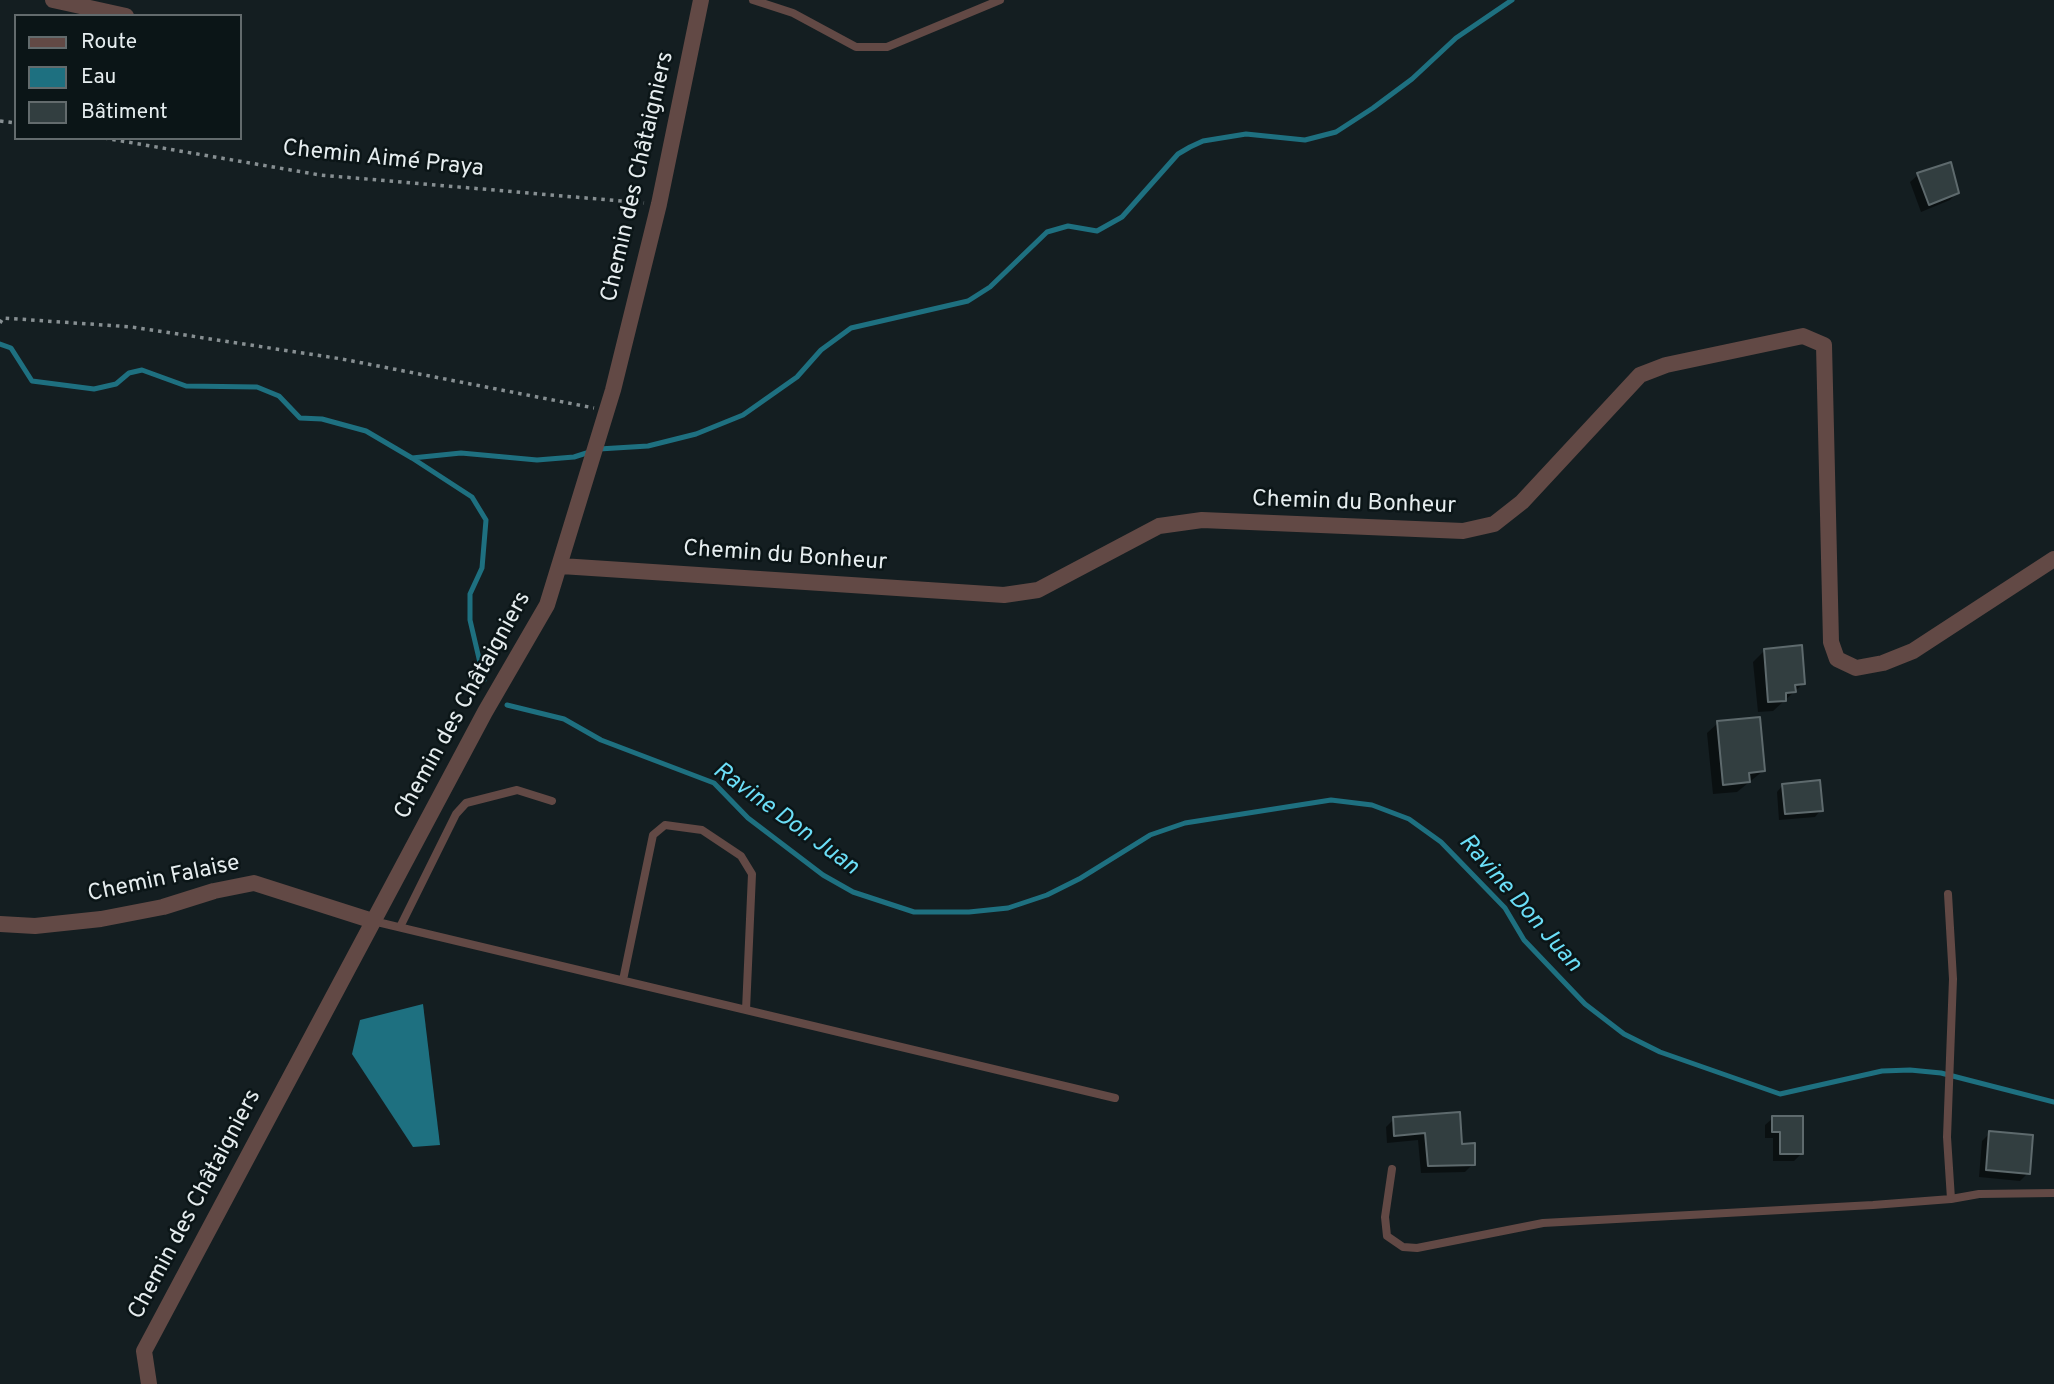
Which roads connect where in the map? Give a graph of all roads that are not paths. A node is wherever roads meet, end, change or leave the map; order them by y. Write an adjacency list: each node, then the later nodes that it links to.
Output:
1 (53, 0): 5 (street)
2 (701, 0): 7 (street, Chemin des Châtaigniers)
3 (753, 0): 4 (lane)
4 (1000, 0)
5 (117, 14)
6 (2054, 559): 7 (street, Chemin du Bonheur)
7 (561, 566): 10 (street, Chemin des Châtaigniers)
8 (552, 801): 12 (lane)
9 (1948, 894): 18 (lane)
10 (373, 921): 11 (street, Chemin Falaise); 12 (lane); 19 (street, Chemin des Châtaigniers)
11 (0, 924)
12 (401, 927): 13 (lane)
13 (623, 980): 14 (lane); 14 (lane)
14 (746, 1010): 15 (lane)
15 (1115, 1098)
16 (1392, 1170): 18 (lane)
17 (2054, 1193): 18 (lane)
18 (1951, 1199)
19 (149, 1384)

